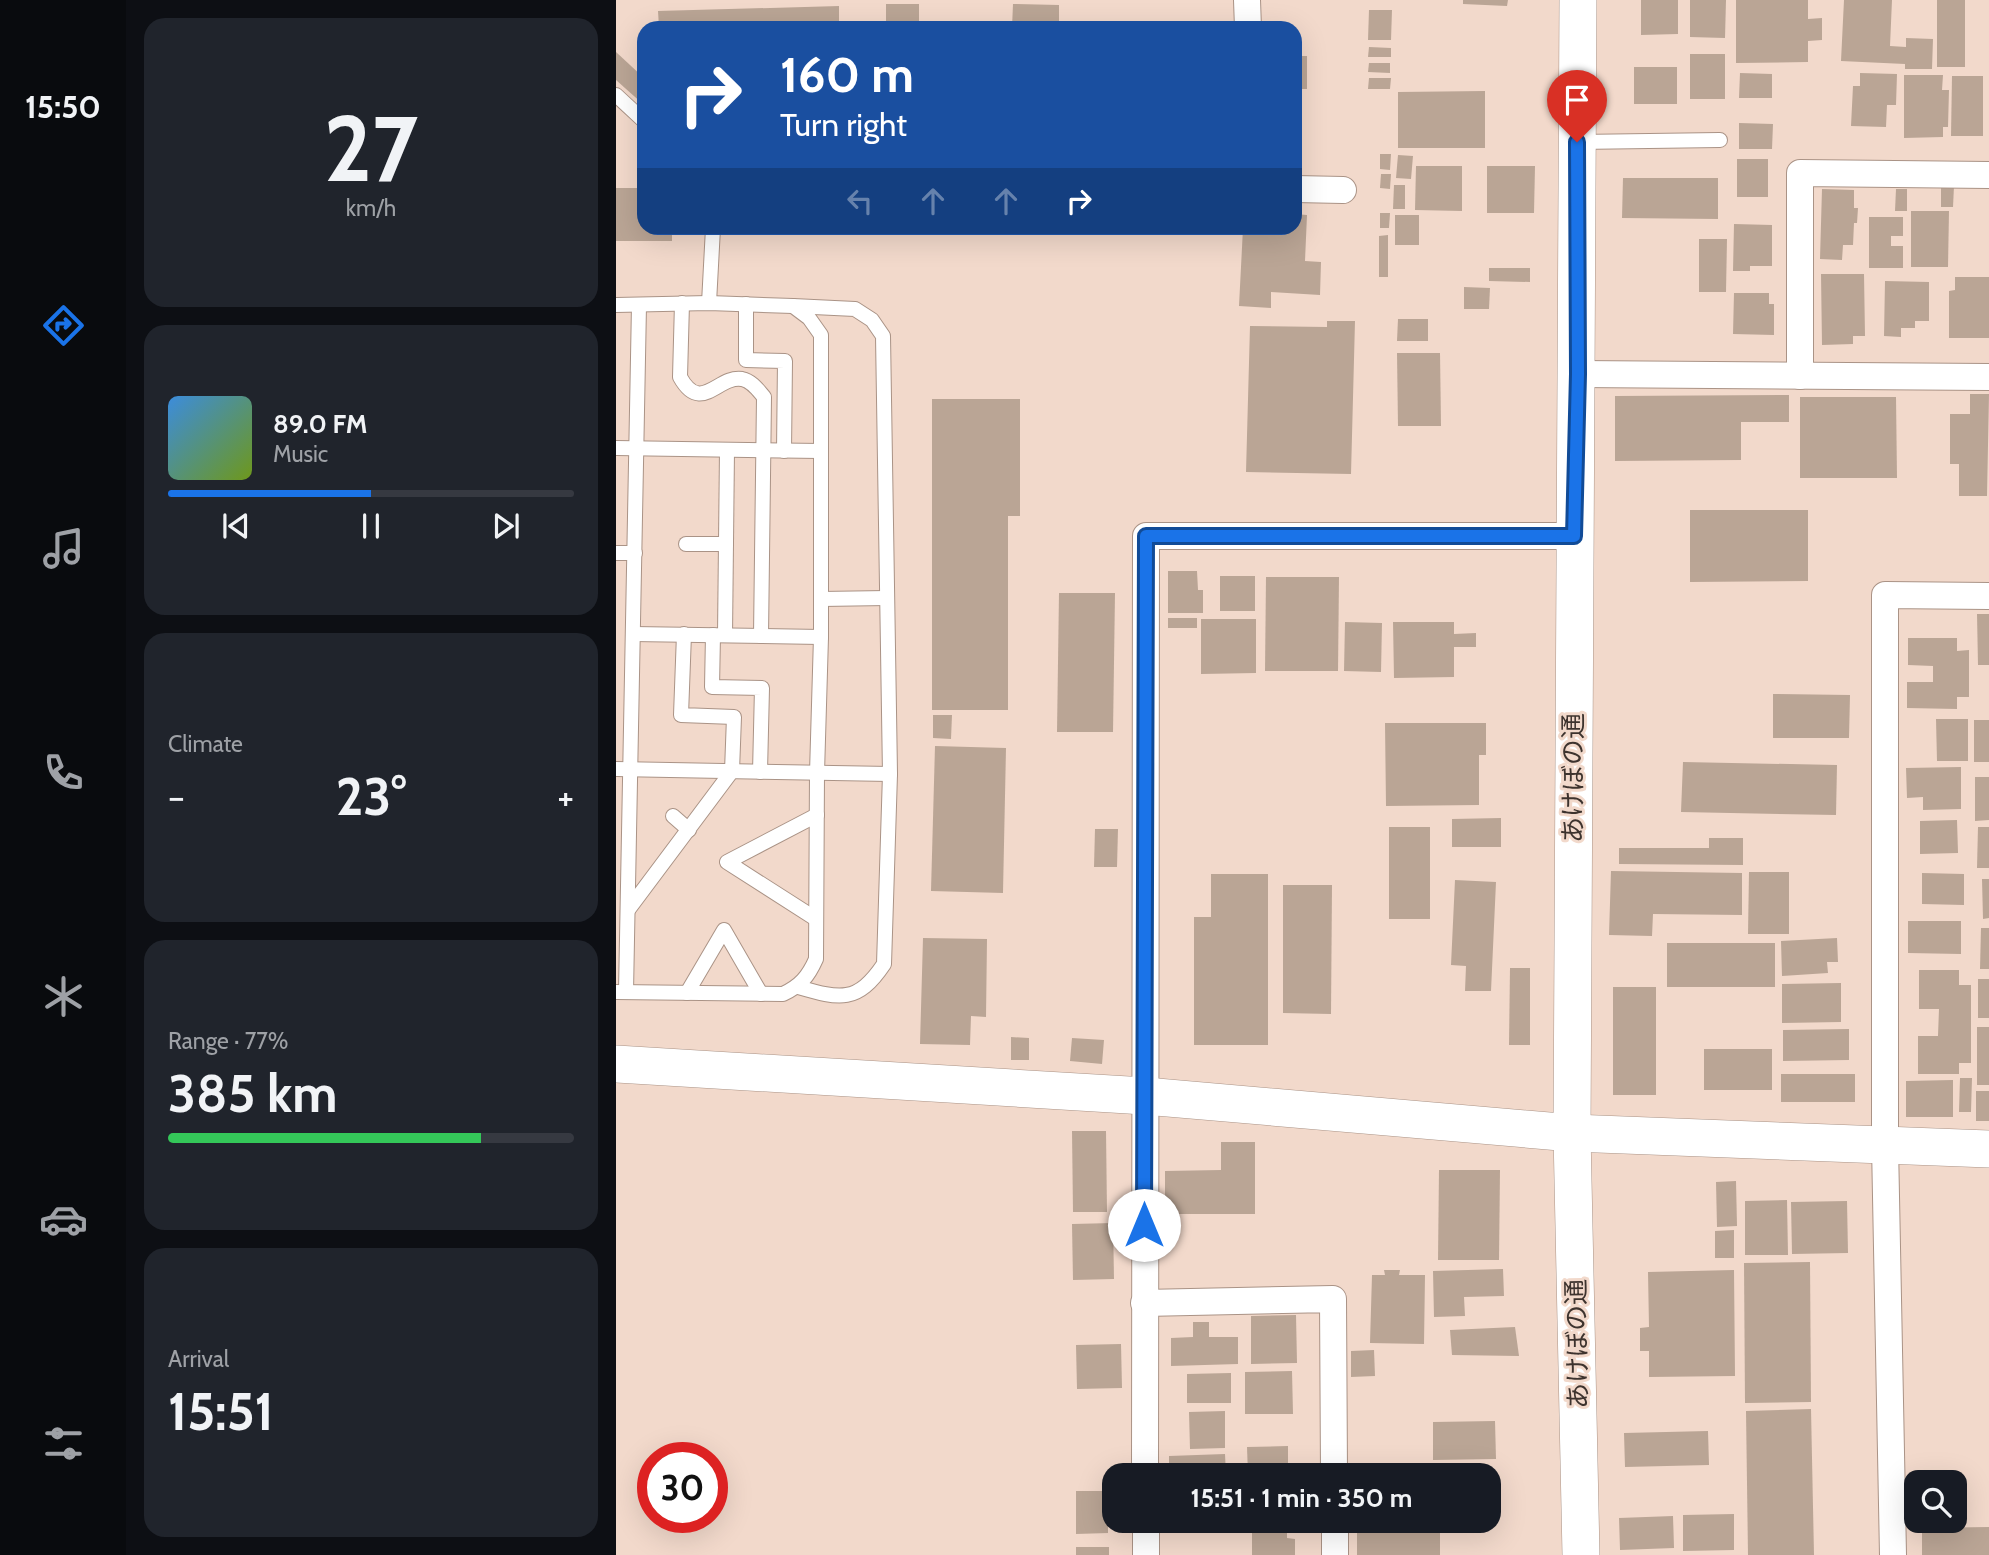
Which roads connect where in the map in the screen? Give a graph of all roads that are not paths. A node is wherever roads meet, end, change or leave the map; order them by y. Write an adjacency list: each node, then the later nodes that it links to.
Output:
1 (1247, 0): 3 (street)
2 (1578, 0): 7 (street, あけぼの通)
3 (1248, 21)
4 (616, 95): 5 (lane)
5 (637, 114)
6 (1720, 140): 7 (lane)
7 (1577, 142): 18 (street, あけぼの通)
8 (1989, 175): 19 (street)
9 (1302, 190): 10 (street)
10 (1342, 190)
11 (713, 235): 13 (lane)
12 (682, 303): 13 (lane); 16 (lane); 24 (lane)
13 (709, 303): 14 (lane)
14 (746, 304): 17 (lane); 25 (lane)
15 (616, 305): 16 (lane)
16 (639, 305): 22 (lane)
17 (793, 306): 26 (lane); 33 (lane)
18 (1578, 374): 19 (street); 27 (street, あけぼの通)
19 (1800, 376): 20 (street)
20 (1989, 377)
21 (616, 448): 22 (lane)
22 (636, 448): 23 (lane); 31 (lane)
23 (727, 450): 24 (lane); 29 (lane)
24 (762, 451): 25 (lane); 38 (lane)
25 (783, 451): 26 (lane)
26 (821, 451): 34 (lane)
27 (1574, 536): 59 (street); 60 (street, あけぼの通)
28 (686, 544): 29 (lane)
29 (726, 544): 37 (lane)
30 (616, 553): 31 (lane)
31 (635, 553): 35 (lane)
32 (1989, 596): 61 (street)
33 (887, 598): 34 (lane); 47 (lane)
34 (821, 599): 39 (lane)
35 (633, 634): 36 (lane); 40 (lane)
36 (684, 634): 37 (lane); 44 (lane)
37 (719, 635): 38 (lane); 45 (lane)
38 (761, 636): 39 (lane)
39 (821, 636): 46 (lane)
40 (632, 691): 41 (lane); 43 (lane)
41 (616, 696)
42 (616, 769): 43 (lane)
43 (631, 769): 44 (lane); 51 (lane)
44 (732, 771): 45 (lane); 50 (lane)
45 (760, 772): 46 (lane)
46 (817, 773): 47 (lane); 48 (lane)
47 (890, 774): 54 (lane)
48 (817, 815): 52 (lane); 52 (lane)
49 (673, 816): 50 (lane)
50 (689, 830): 51 (lane)
51 (628, 910): 53 (lane)
52 (816, 919): 54 (lane)
53 (621, 945): 55 (lane)
54 (798, 987): 57 (lane)
55 (621, 992): 56 (lane)
56 (687, 993): 57 (lane); 57 (lane)
57 (761, 994)
58 (616, 1064): 59 (street)
59 (1145, 1096): 60 (street); 63 (street)
60 (1572, 1133): 61 (street); 70 (street, あけぼの通)
61 (1885, 1145): 62 (street); 71 (street)
62 (1989, 1149)
63 (1144, 1303): 64 (street); 65 (street)
64 (1145, 1463)
65 (1334, 1463)
66 (1146, 1533): 68 (street)
67 (1335, 1533): 69 (street)
68 (1146, 1555)
69 (1335, 1555)
70 (1581, 1555)
71 (1893, 1555)

